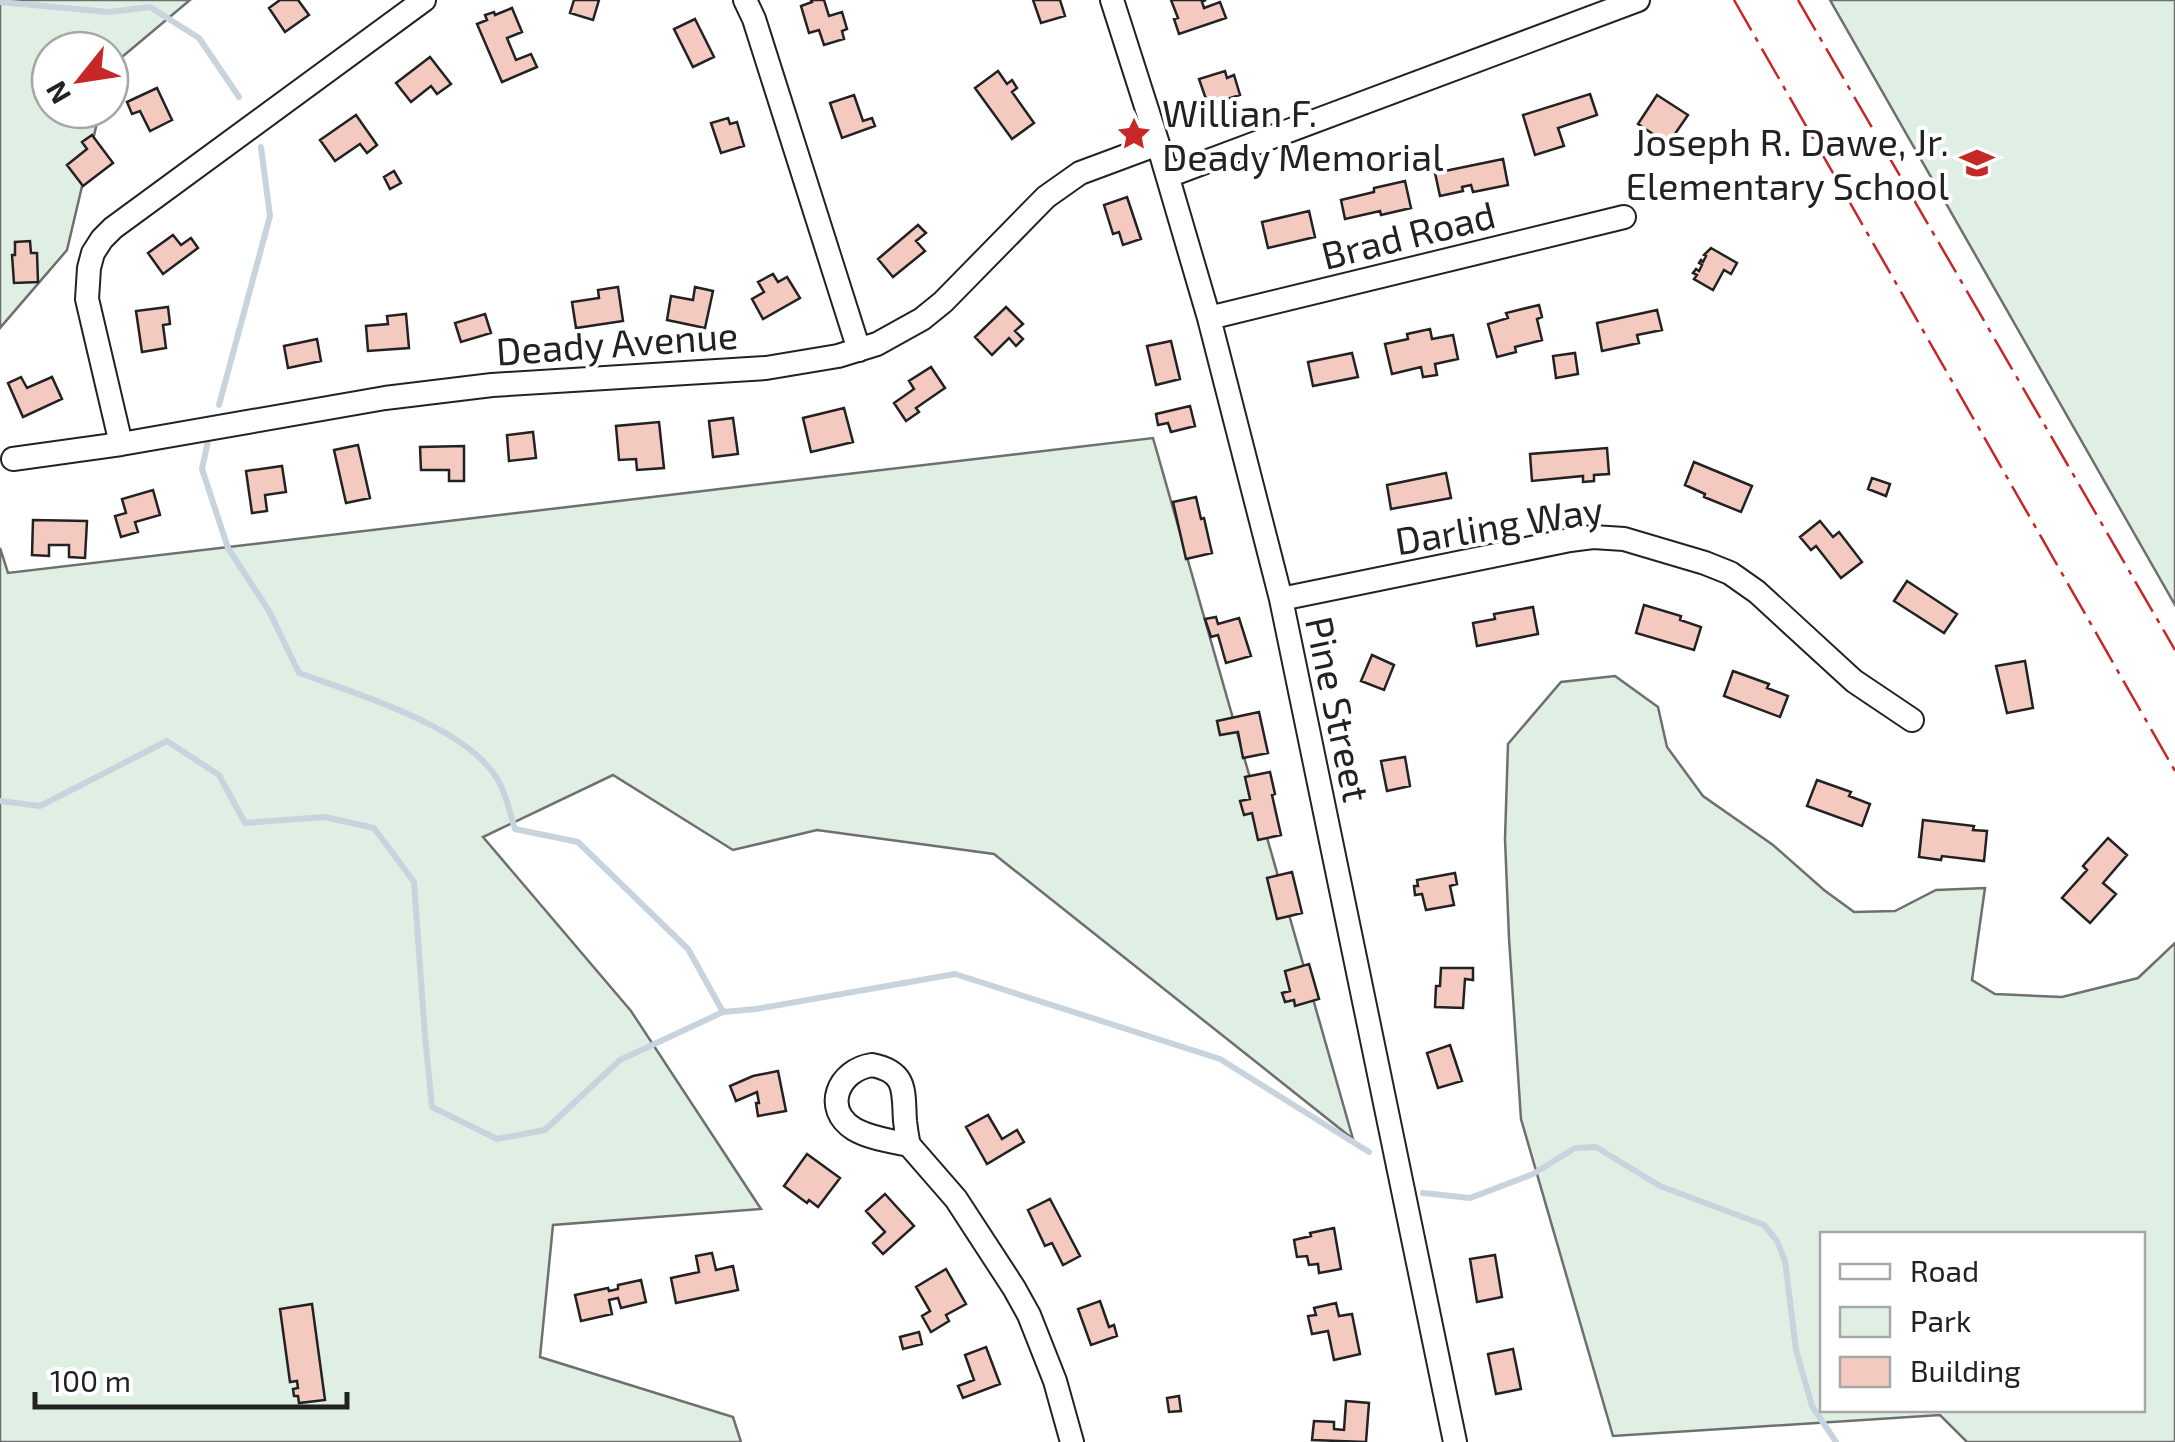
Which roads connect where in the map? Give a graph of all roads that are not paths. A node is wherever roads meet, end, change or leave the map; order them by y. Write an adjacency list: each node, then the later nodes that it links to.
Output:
1 (424, 0): 10 (street)
2 (745, 0): 9 (street)
3 (1113, 0): 5 (street, Pine Street)
4 (1638, 0): 6 (street)
5 (1158, 144): 6 (street, Pine Street); 9 (street, Deady Avenue)
6 (1168, 176): 8 (street, Pine Street)
7 (1624, 218): 8 (street, Brad Road)
8 (1209, 318): 12 (street, Pine Street)
9 (859, 350): 10 (street, Deady Avenue)
10 (121, 444): 11 (street, Deady Avenue)
11 (13, 459)
12 (1281, 599): 13 (street, Darling Way); 16 (street, Pine Street)
13 (1912, 720)
14 (908, 1145): 15 (street)
15 (1072, 1442)
16 (1455, 1442)

